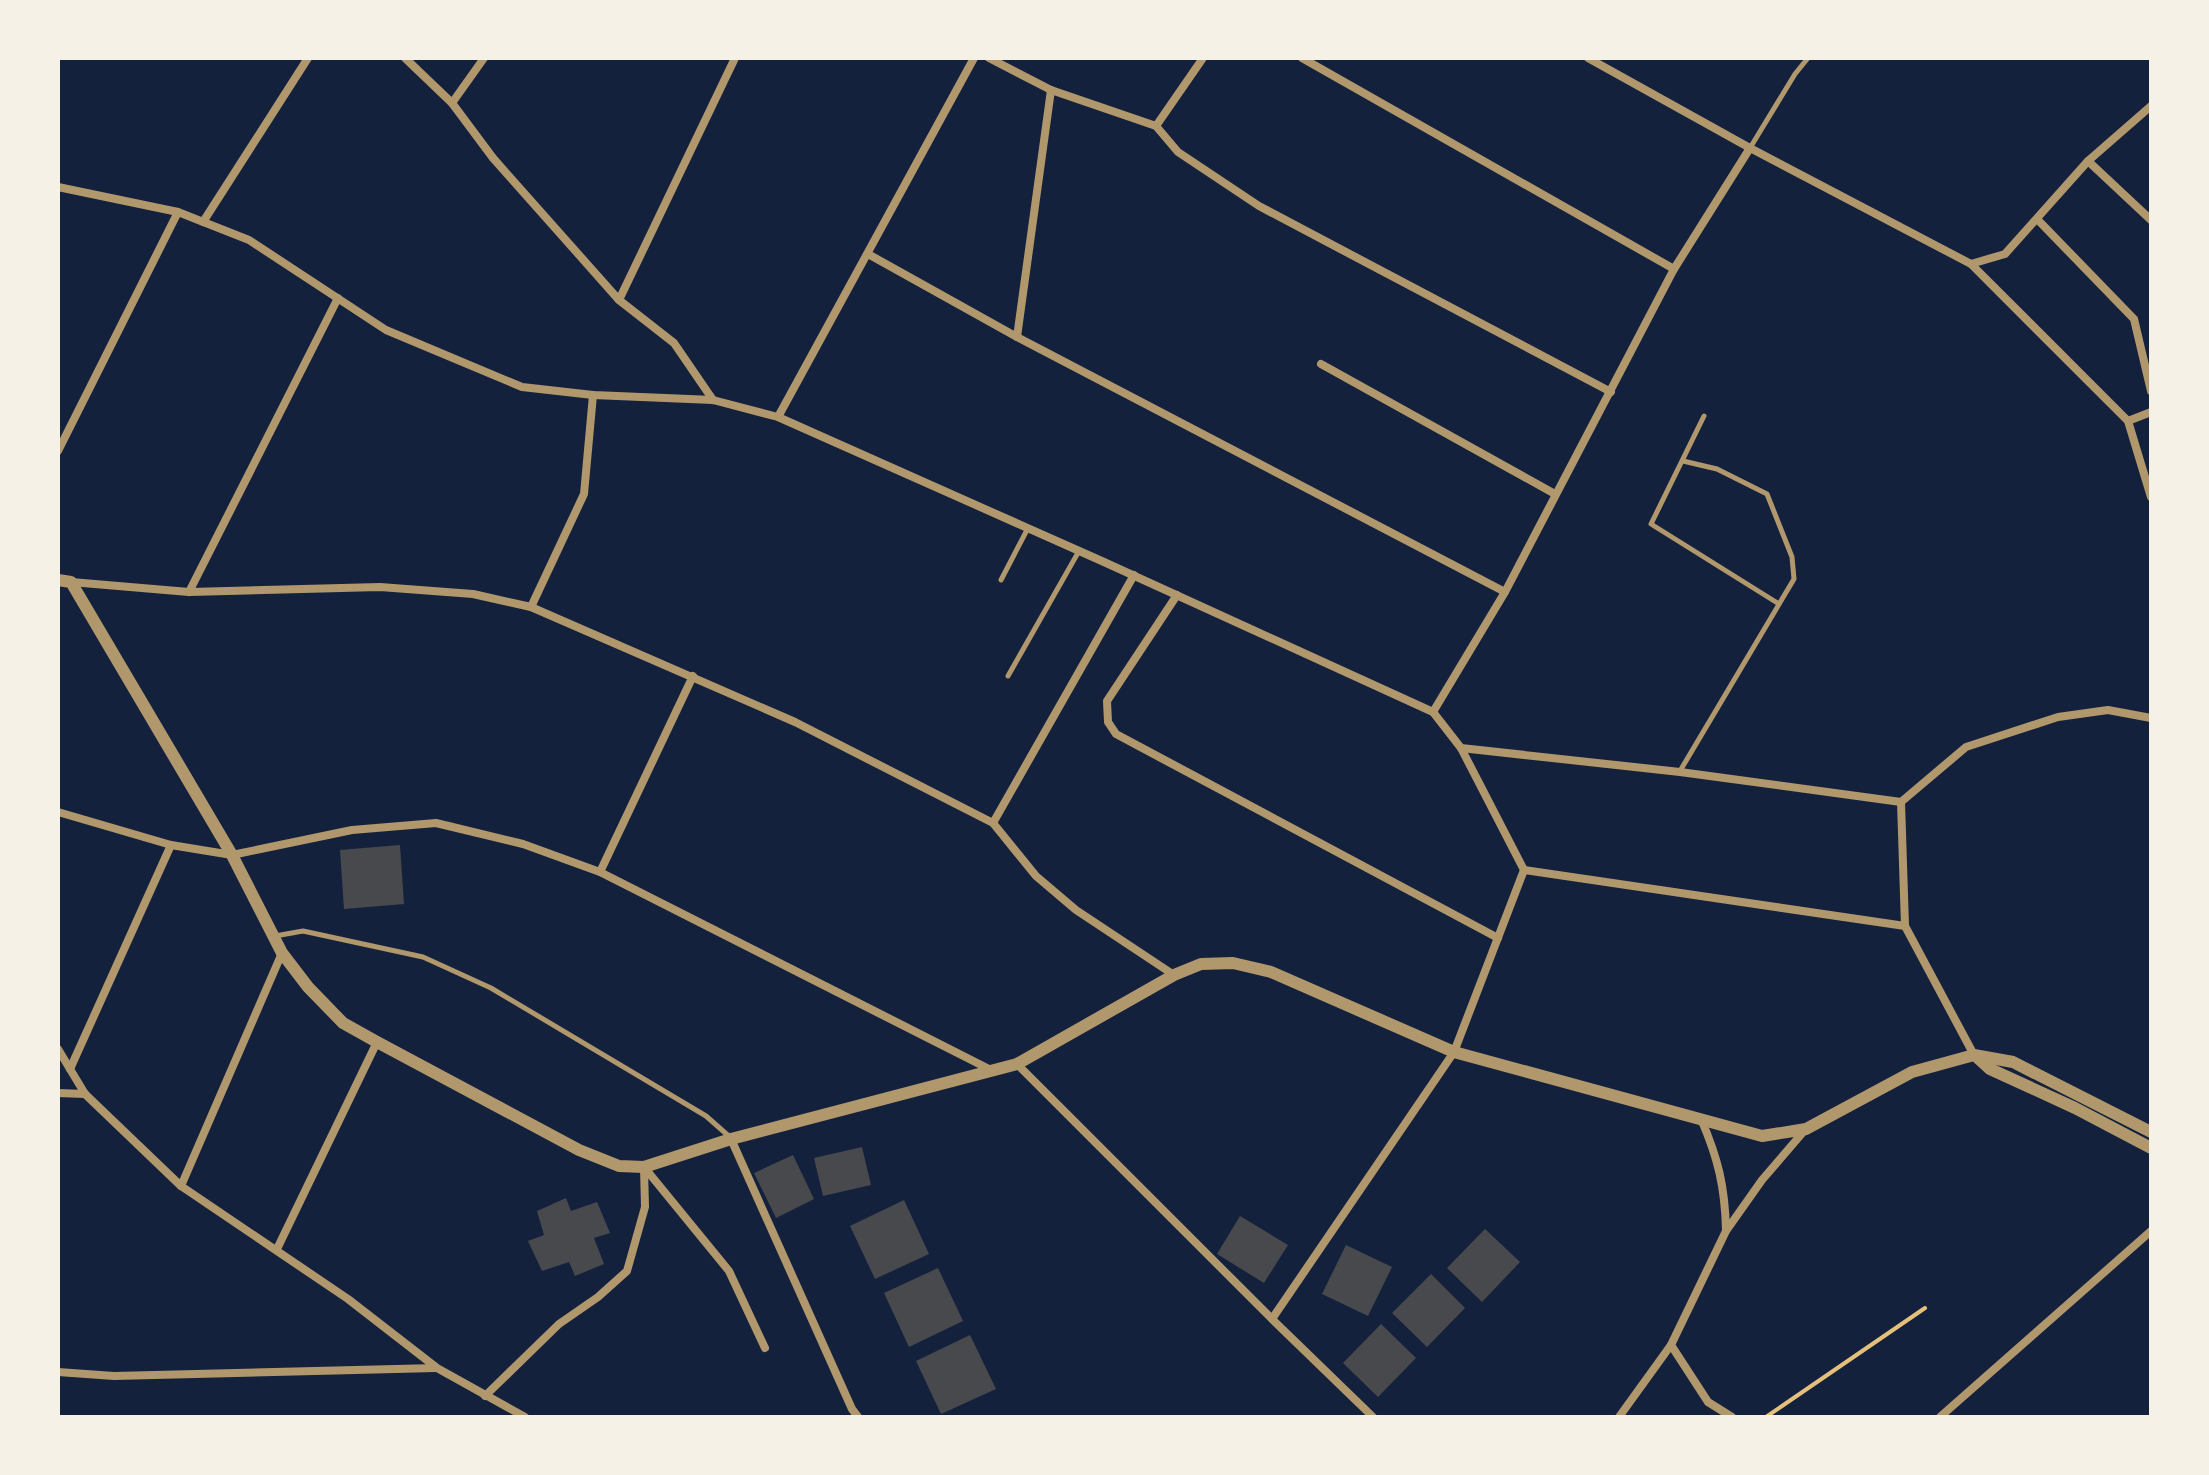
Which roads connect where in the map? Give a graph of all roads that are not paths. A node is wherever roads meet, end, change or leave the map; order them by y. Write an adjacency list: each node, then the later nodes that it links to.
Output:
1 (308, 58): 21 (street)
2 (405, 58): 12 (street)
3 (484, 58): 12 (street)
4 (735, 58): 26 (street)
5 (974, 58): 22 (street)
6 (989, 58): 11 (street)
7 (1203, 58): 14 (street)
8 (1302, 58): 24 (street)
9 (1588, 58): 15 (street)
10 (1808, 58): 15 (lane)
11 (1051, 90): 14 (street); 27 (street)
12 (452, 103): 26 (street)
13 (2151, 106): 16 (street)
14 (1156, 126): 30 (street)
15 (1750, 148): 23 (street); 24 (street)
16 (2088, 161): 19 (street); 20 (street)
17 (58, 187): 18 (street)
18 (178, 212): 21 (street); 37 (street)
19 (2037, 219): 23 (street); 29 (street)
20 (2151, 220)
21 (203, 222): 25 (street)
22 (868, 254): 27 (street); 35 (street)
23 (1971, 264): 36 (street)
24 (1674, 269): 30 (street)
25 (338, 298): 31 (street); 46 (street)
26 (619, 300): 32 (street)
27 (1017, 337): 47 (street)
28 (1321, 364): 39 (street)
29 (2151, 391)
30 (1611, 392): 39 (street)
31 (593, 395): 32 (street); 50 (street)
32 (713, 400): 35 (street)
33 (2151, 412): 36 (street)
34 (1704, 416): 38 (lane)
35 (778, 417): 41 (street)
36 (2128, 421): 40 (street)
37 (58, 451)
38 (1683, 461): 49 (lane); 49 (lane)
39 (1555, 494): 47 (street)
40 (2151, 497)
41 (1028, 528): 42 (street); 44 (lane)
42 (1079, 551): 43 (street); 52 (lane)
43 (1134, 575): 48 (street); 59 (street)
44 (1001, 580)
45 (65, 581): 46 (street); 61 (street)
46 (189, 592): 50 (street)
47 (1505, 592): 53 (street)
48 (1177, 595): 53 (street); 66 (street)
49 (1779, 604): 56 (lane)
50 (531, 607): 51 (street)
51 (693, 676): 59 (street); 63 (street)
52 (1008, 676)
53 (1433, 712): 55 (street)
54 (2151, 718): 57 (street)
55 (1461, 748): 56 (street); 62 (street)
56 (1680, 772): 57 (street)
57 (1901, 802): 64 (street)
58 (58, 812): 60 (street)
59 (993, 823): 68 (street)
60 (171, 845): 61 (street); 74 (street)
61 (232, 855): 63 (street); 65 (street)
62 (1524, 870): 64 (street); 66 (street)
63 (600, 872): 75 (street)
64 (1905, 926): 72 (street)
65 (273, 936): 67 (street); 81 (lane)
66 (1498, 938): 71 (street)
67 (282, 953): 69 (street); 84 (street)
68 (1174, 975): 71 (street); 73 (street)
69 (377, 1042): 83 (street); 87 (street)
70 (58, 1049): 74 (street)
71 (1454, 1052): 78 (street); 88 (street)
72 (1974, 1055): 79 (street); 80 (street); 82 (street)
73 (1017, 1064): 75 (street); 88 (street)
74 (70, 1069): 77 (street)
75 (994, 1071): 81 (street)
76 (58, 1093): 77 (street)
77 (85, 1094): 84 (street)
78 (1701, 1119): 79 (street); 85 (street)
79 (1806, 1129): 85 (street)
80 (2151, 1132)
81 (731, 1139): 83 (street); 95 (street)
82 (2151, 1148)
83 (644, 1167): 90 (street); 93 (street)
84 (181, 1186): 87 (street)
85 (1726, 1231): 89 (street)
86 (2151, 1231): 99 (street)
87 (277, 1249): 91 (street)
88 (1272, 1319): 96 (street)
89 (1671, 1345): 97 (street); 98 (street)
90 (765, 1348)
91 (437, 1368): 92 (street); 93 (street)
92 (58, 1372)
93 (485, 1396): 94 (street)
94 (525, 1417)
95 (858, 1417)
96 (1373, 1417)
97 (1619, 1417)
98 (1732, 1417)
99 (1940, 1417)

